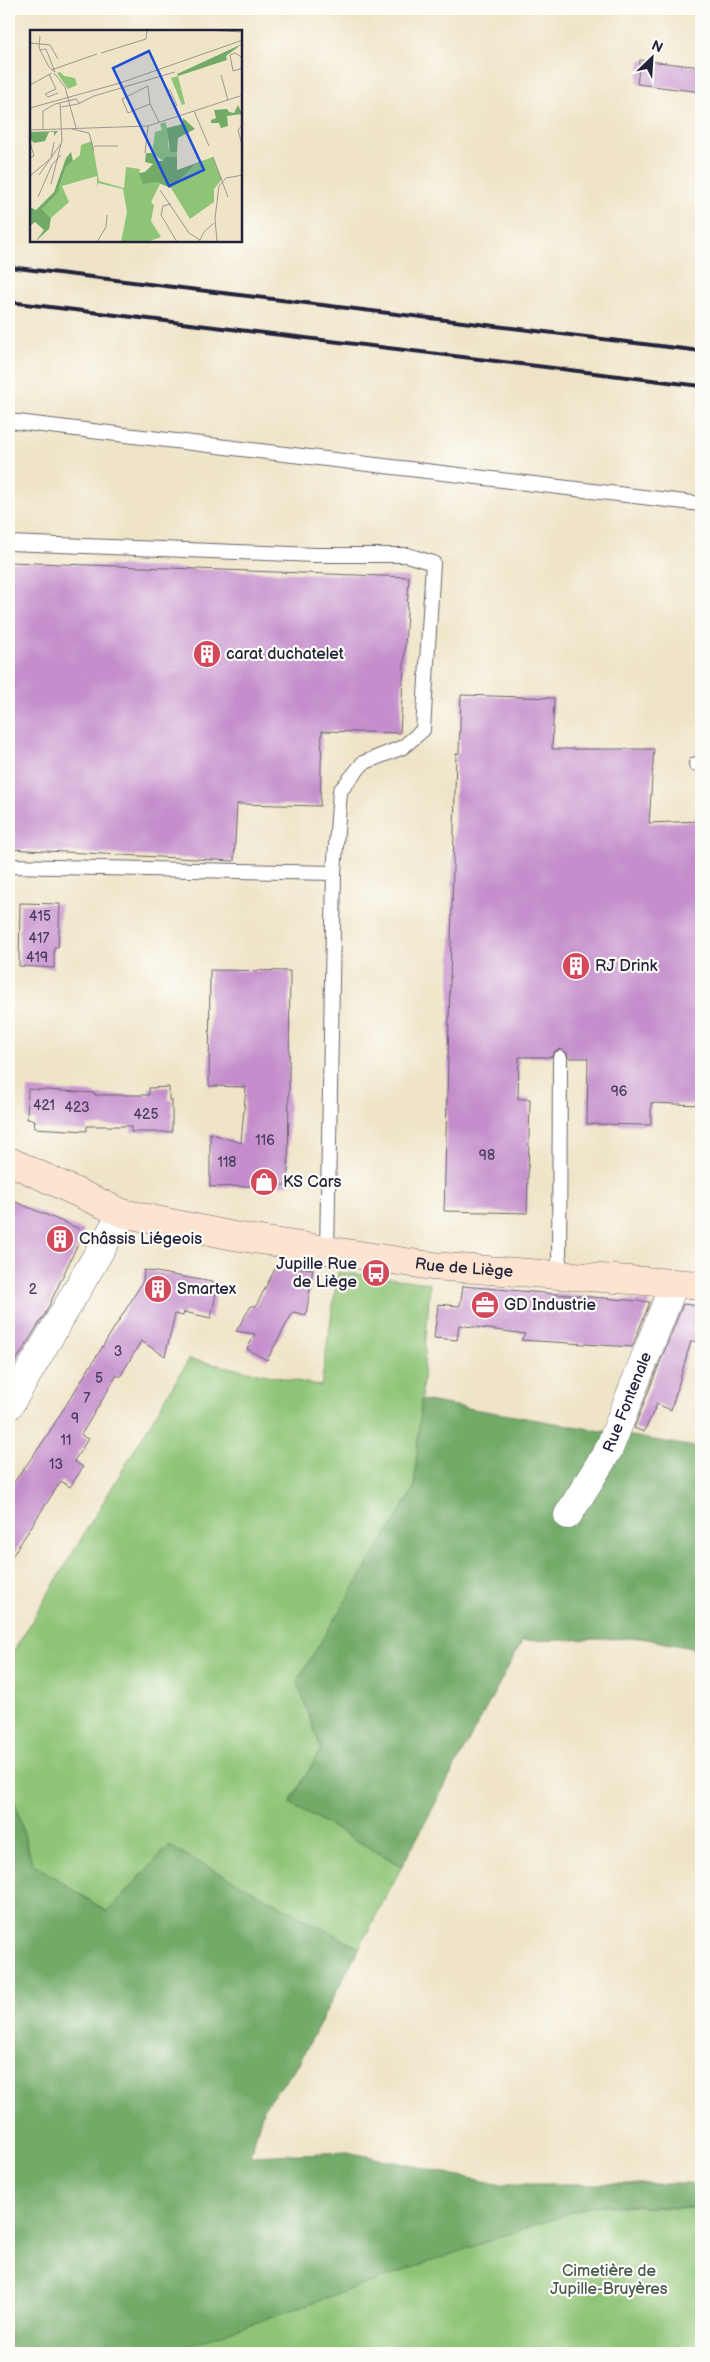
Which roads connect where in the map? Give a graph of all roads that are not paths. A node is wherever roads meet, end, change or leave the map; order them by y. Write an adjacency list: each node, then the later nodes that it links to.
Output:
1 (9, 421): 2 (lane)
2 (701, 504)
3 (9, 543): 5 (lane)
4 (9, 866): 5 (lane)
5 (334, 873): 9 (lane)
6 (560, 1058): 10 (lane)
7 (9, 1161): 8 (main road, Rue de Liège)
8 (122, 1213): 9 (main road, Rue de Liège); 13 (street)
9 (327, 1251): 10 (main road, Rue de Liège)
10 (559, 1274): 11 (main road, Rue de Liège)
11 (674, 1284): 12 (main road, Rue de Liège); 14 (street, Rue Fontenale)
12 (701, 1285)
13 (9, 1406)
14 (568, 1515)

